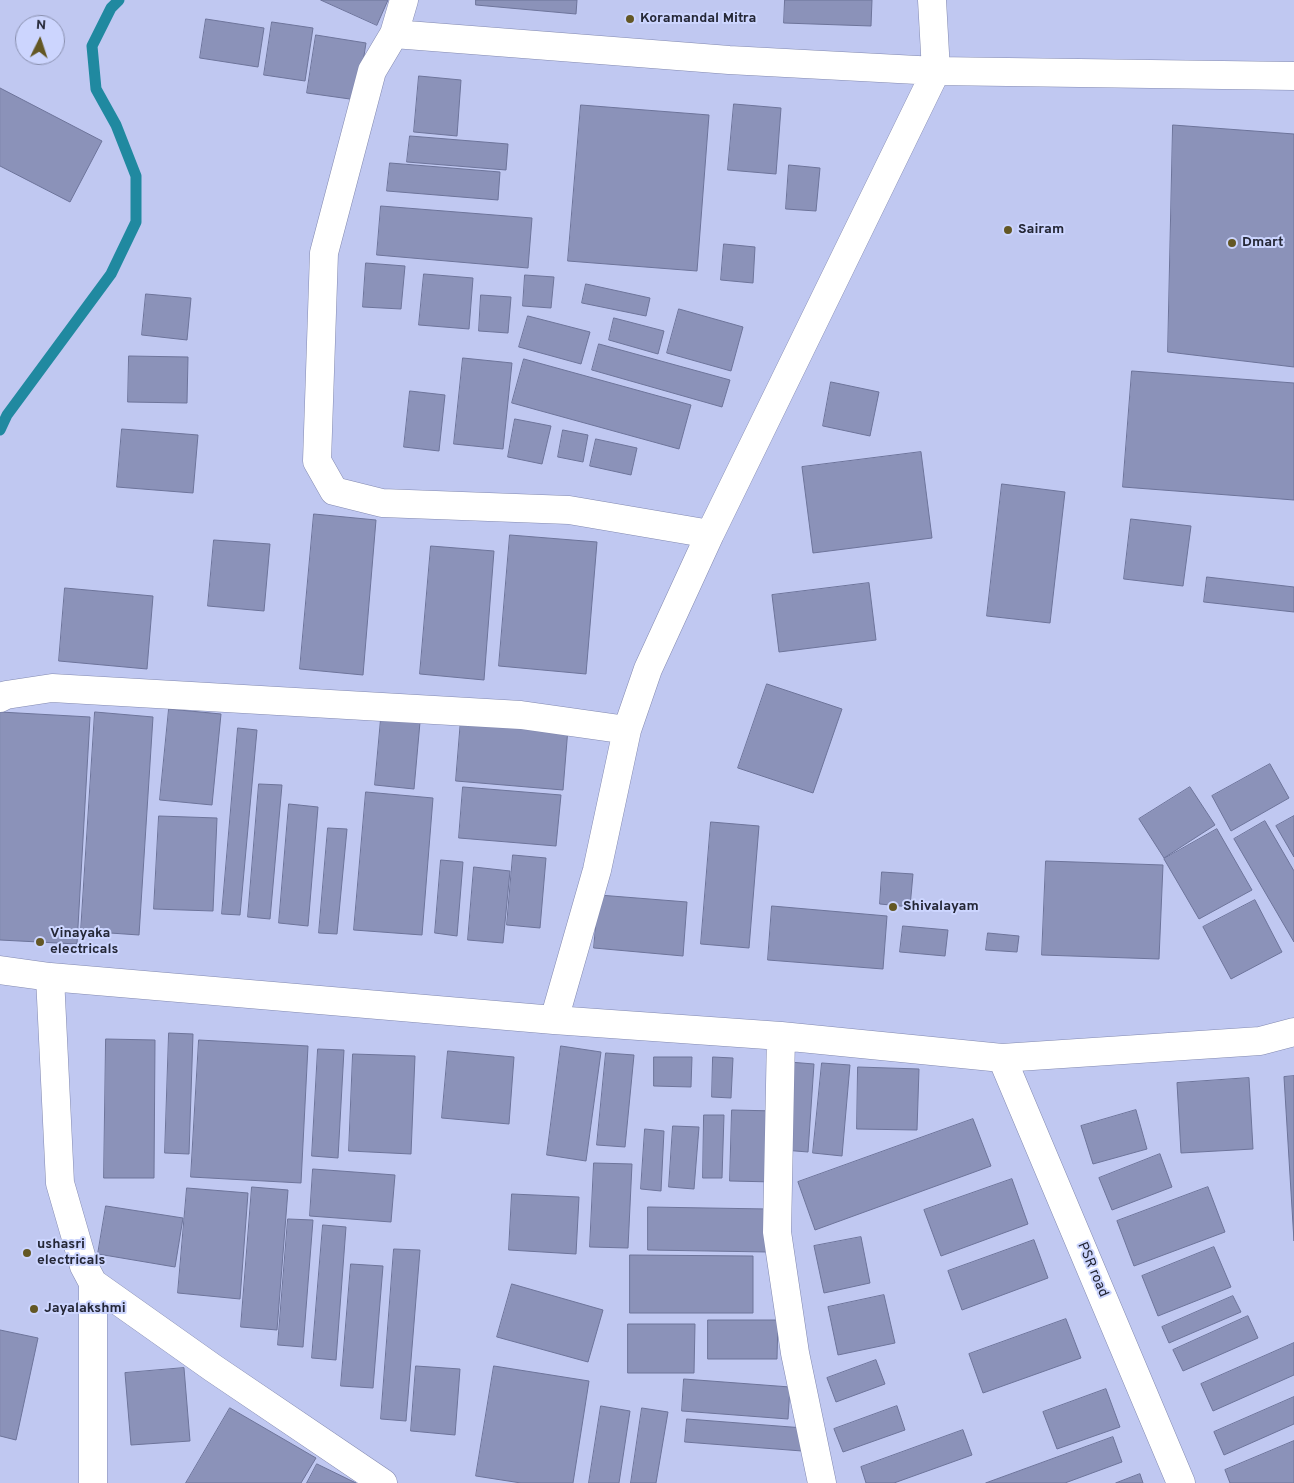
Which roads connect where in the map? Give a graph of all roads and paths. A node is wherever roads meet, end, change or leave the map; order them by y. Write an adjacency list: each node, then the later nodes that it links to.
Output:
1 (404, 0): 3 (street)
2 (932, 0): 4 (street)
3 (394, 34): 4 (street); 6 (street)
4 (936, 71): 5 (street); 6 (street)
5 (1294, 76)
6 (710, 534): 8 (street)
7 (0, 698): 8 (street)
8 (627, 730): 11 (street)
9 (0, 970): 10 (street)
10 (50, 977): 11 (street); 15 (street)
11 (554, 1020): 13 (street)
12 (1294, 1032): 14 (street)
13 (782, 1036): 14 (street); 18 (street)
14 (1002, 1058): 19 (street, PSR road)
15 (92, 1283): 16 (street); 17 (street)
16 (93, 1483)
17 (383, 1483)
18 (822, 1483)
19 (1181, 1483)

